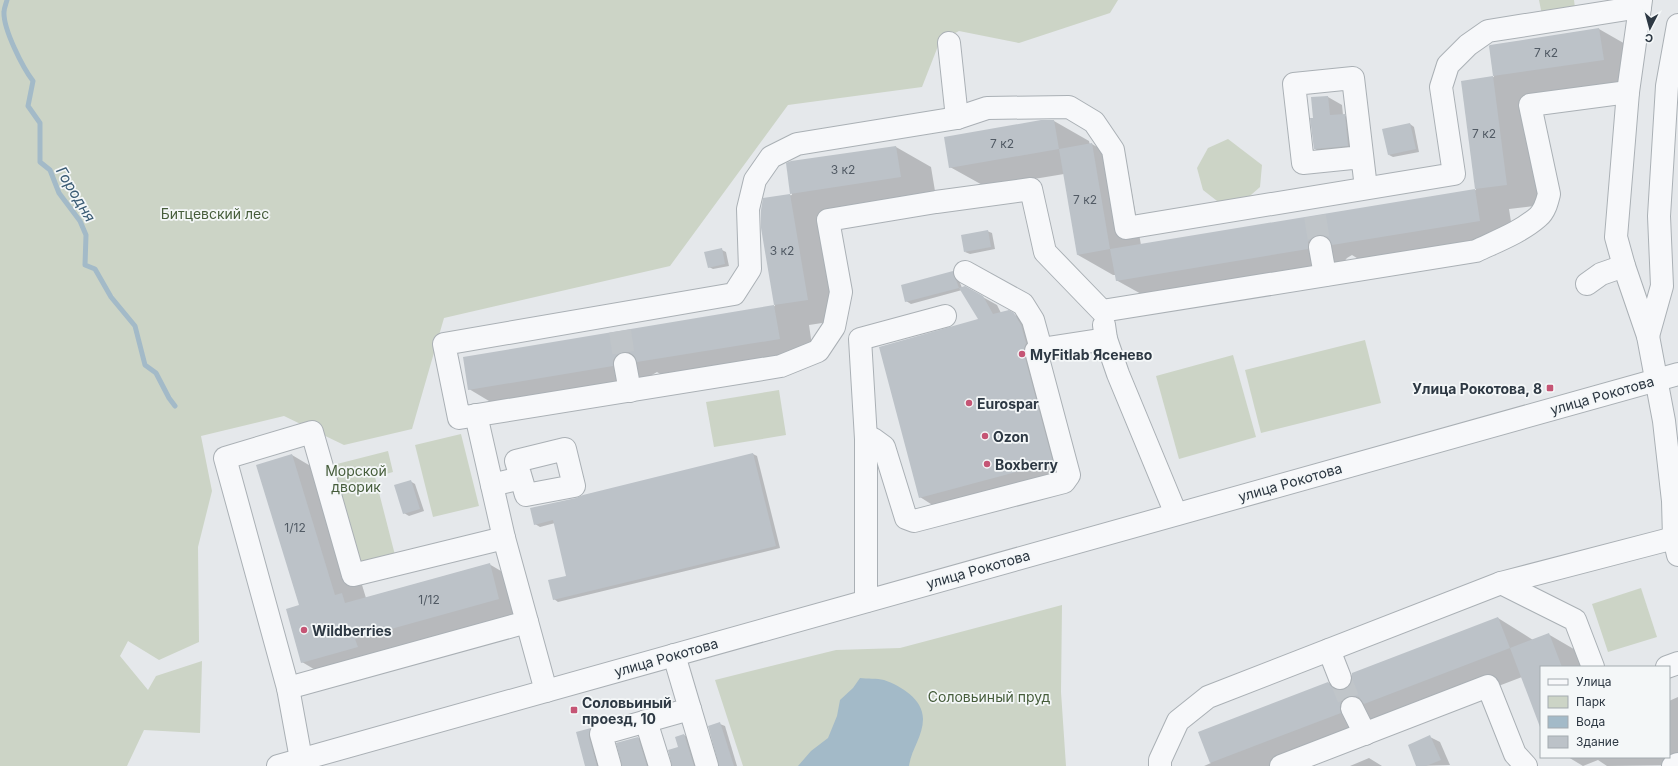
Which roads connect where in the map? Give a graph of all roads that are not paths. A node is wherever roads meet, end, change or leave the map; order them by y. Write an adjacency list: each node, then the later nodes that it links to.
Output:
1 (1641, 3): 4 (street); 8 (street)
2 (1678, 25): 17 (street)
3 (949, 43): 5 (street)
4 (1628, 92): 11 (street); 13 (street)
5 (957, 118): 9 (street); 24 (street)
6 (1362, 157): 7 (street); 7 (street); 8 (street)
7 (1313, 162): 9 (street)
8 (1366, 188): 9 (street)
9 (1315, 203)
10 (1320, 247): 13 (street)
11 (1624, 266): 14 (street); 17 (street)
12 (965, 272): 19 (street)
13 (1325, 275): 15 (street)
14 (1587, 284)
15 (1102, 311): 18 (street); 23 (street)
16 (945, 316): 25 (street)
17 (1648, 336): 22 (street)
18 (1106, 340): 19 (street); 29 (street)
19 (1041, 349): 25 (street)
20 (625, 364): 23 (street)
21 (1678, 374): 22 (street, улица Рокотова)
22 (1656, 380): 28 (street); 29 (street, улица Рокотова)
23 (630, 391): 24 (street)
24 (476, 415): 27 (street)
25 (866, 439): 33 (street)
26 (521, 478): 27 (street)
27 (492, 485): 30 (street)
28 (1676, 500): 31 (street)
29 (1176, 514): 33 (street, улица Рокотова)
30 (504, 538): 34 (street); 39 (street)
31 (1677, 544): 32 (street)
32 (1501, 583): 35 (street); 37 (street)
33 (866, 601): 36 (street, улица Рокотова)
34 (527, 622): 39 (street); 40 (street)
35 (1329, 650): 38 (street); 51 (street)
36 (674, 655): 40 (street, улица Рокотова); 42 (street)
37 (1593, 666)
38 (1340, 678)
39 (288, 688): 45 (street)
40 (546, 691): 45 (street, улица Рокотова)
41 (1352, 708): 44 (street)
42 (690, 709): 43 (street); 50 (street)
43 (646, 721): 48 (street); 49 (street)
44 (1365, 734): 52 (street); 53 (street)
45 (301, 760): 47 (street, улица Рокотова)
46 (1678, 764): 54 (street)
47 (278, 766)
48 (610, 766)
49 (660, 766)
50 (707, 766)
51 (1160, 766)
52 (1281, 766)
53 (1526, 766)
54 (1673, 766)

